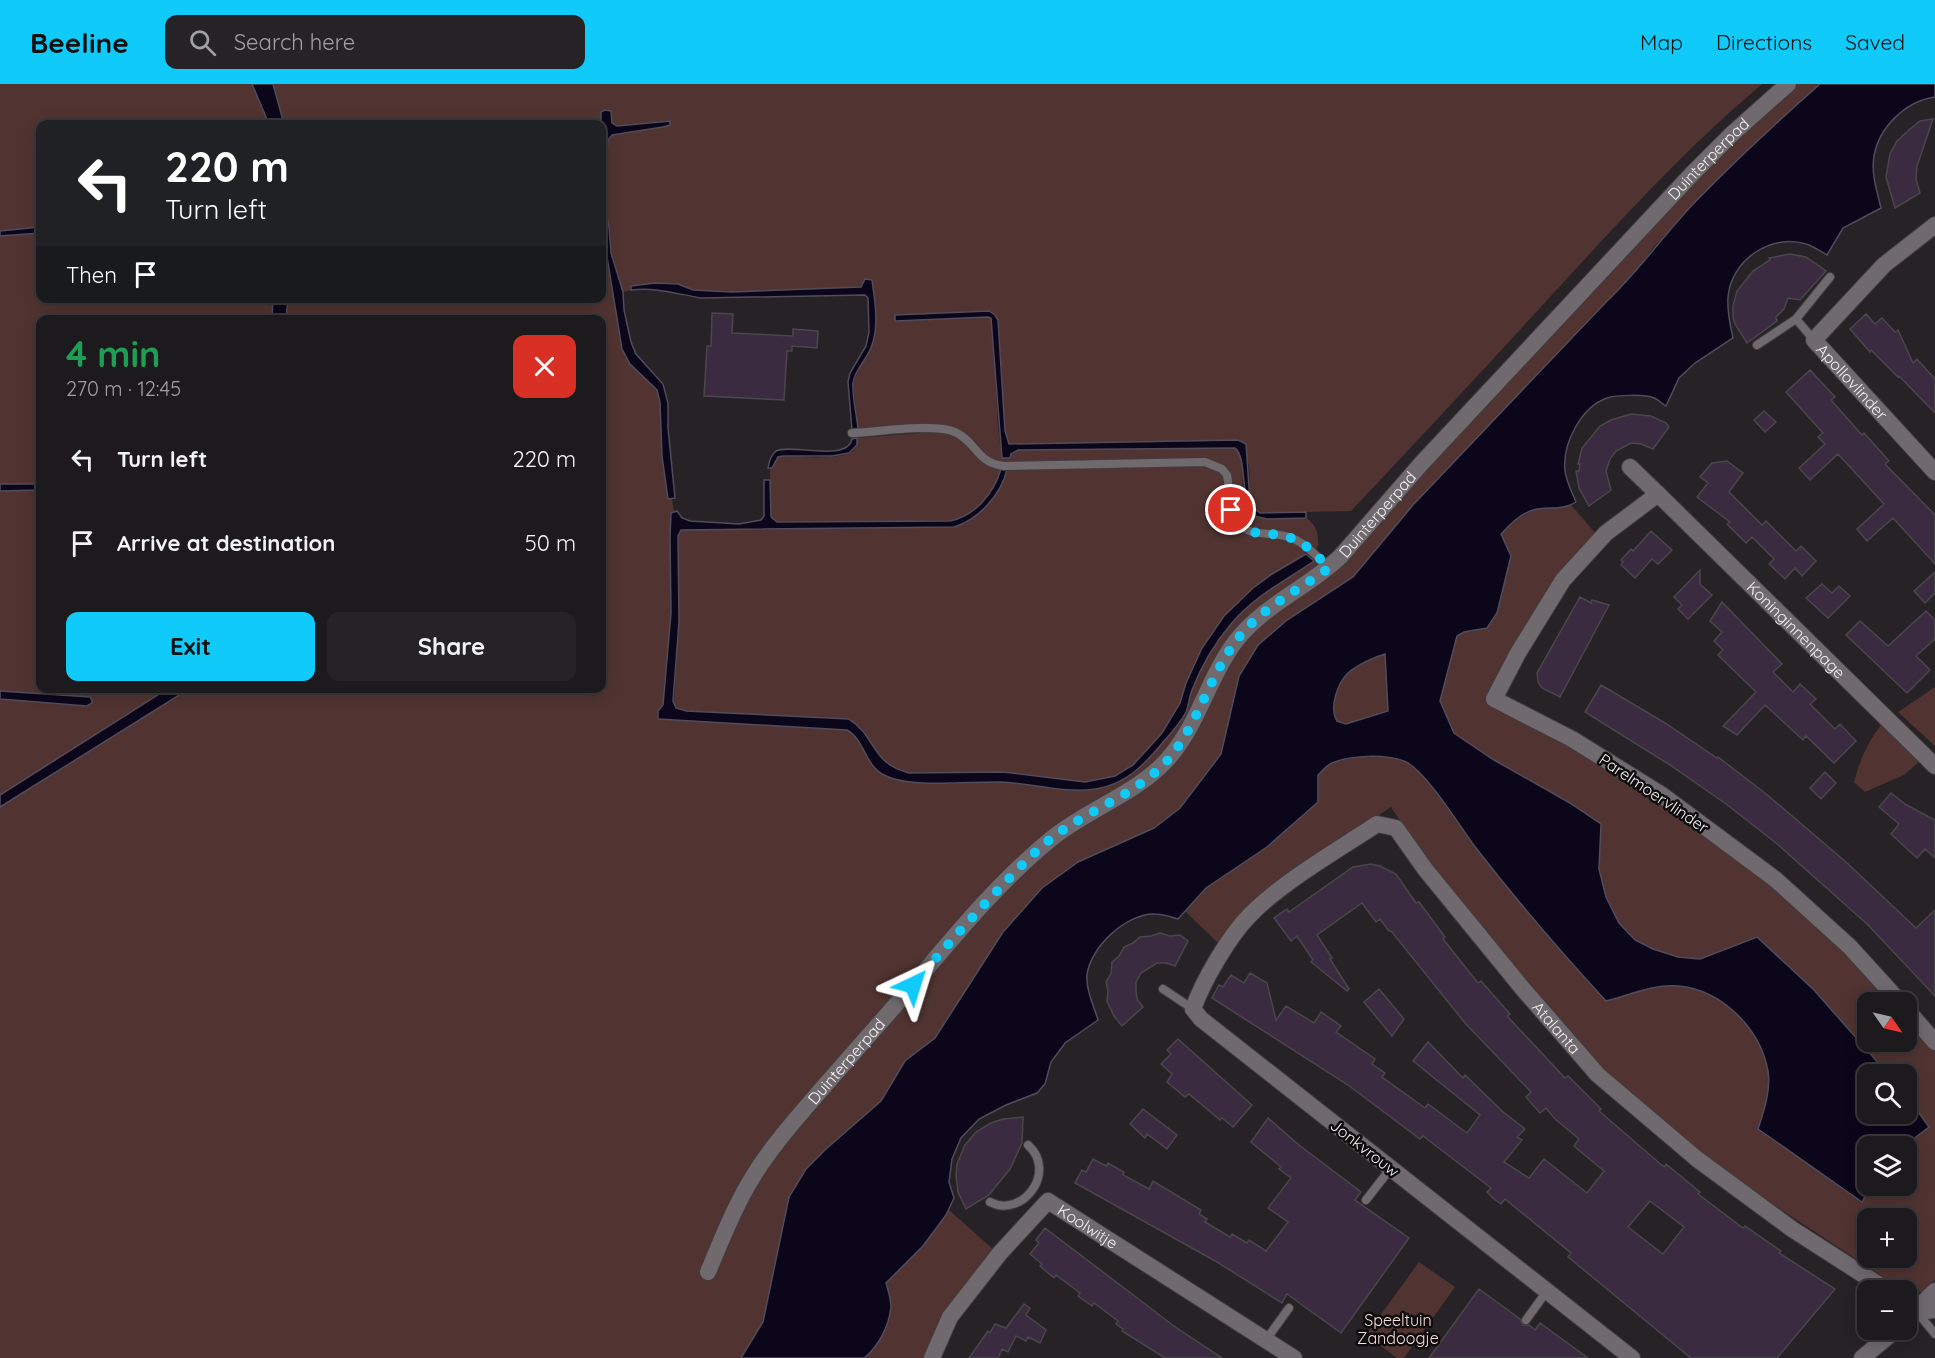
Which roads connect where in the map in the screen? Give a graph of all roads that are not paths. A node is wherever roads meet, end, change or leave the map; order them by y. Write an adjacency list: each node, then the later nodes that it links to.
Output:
1 (1788, 84): 11 (street, Duinterperpad)
2 (1935, 225): 5 (street, Apollovlinder)
3 (1830, 277): 4 (lane)
4 (1796, 319): 5 (lane); 6 (lane)
5 (1814, 340): 9 (street, Apollovlinder)
6 (1757, 345)
7 (852, 433): 11 (lane)
8 (1630, 467): 10 (street, Koninginnenpage)
9 (1935, 472)
10 (1658, 494): 12 (street, Koninginnenpage); 14 (street, Parelmoervlinder)
11 (1329, 568): 24 (street, Duinterperpad)
12 (1935, 766)
13 (1163, 988): 15 (lane)
14 (1891, 992)
15 (1193, 1009): 19 (street, Jonkvrouw); 25 (street, Atalanta)
16 (1917, 1022): 17 (street)
17 (1935, 1042)
18 (1028, 1145): 20 (lane)
19 (1391, 1168): 21 (lane); 26 (street, Jonkvrouw)
20 (1033, 1190): 22 (lane); 23 (lane)
21 (1366, 1200)
22 (1047, 1201): 35 (street, Koolwitje); 37 (street, Koolwitje)
23 (990, 1202)
24 (708, 1272)
25 (1871, 1280)
26 (1547, 1291): 33 (lane); 39 (street, Jonkvrouw)
27 (1935, 1291): 28 (street)
28 (1917, 1307)
29 (1289, 1308): 35 (lane)
30 (1935, 1310): 31 (street)
31 (1917, 1312)
32 (1917, 1319): 34 (lane)
33 (1526, 1320)
34 (1935, 1334)
35 (1266, 1340): 38 (street, Koolwitje)
36 (1884, 1340): 40 (street)
37 (932, 1358)
38 (1294, 1358)
39 (1632, 1358)
40 (1862, 1358)

